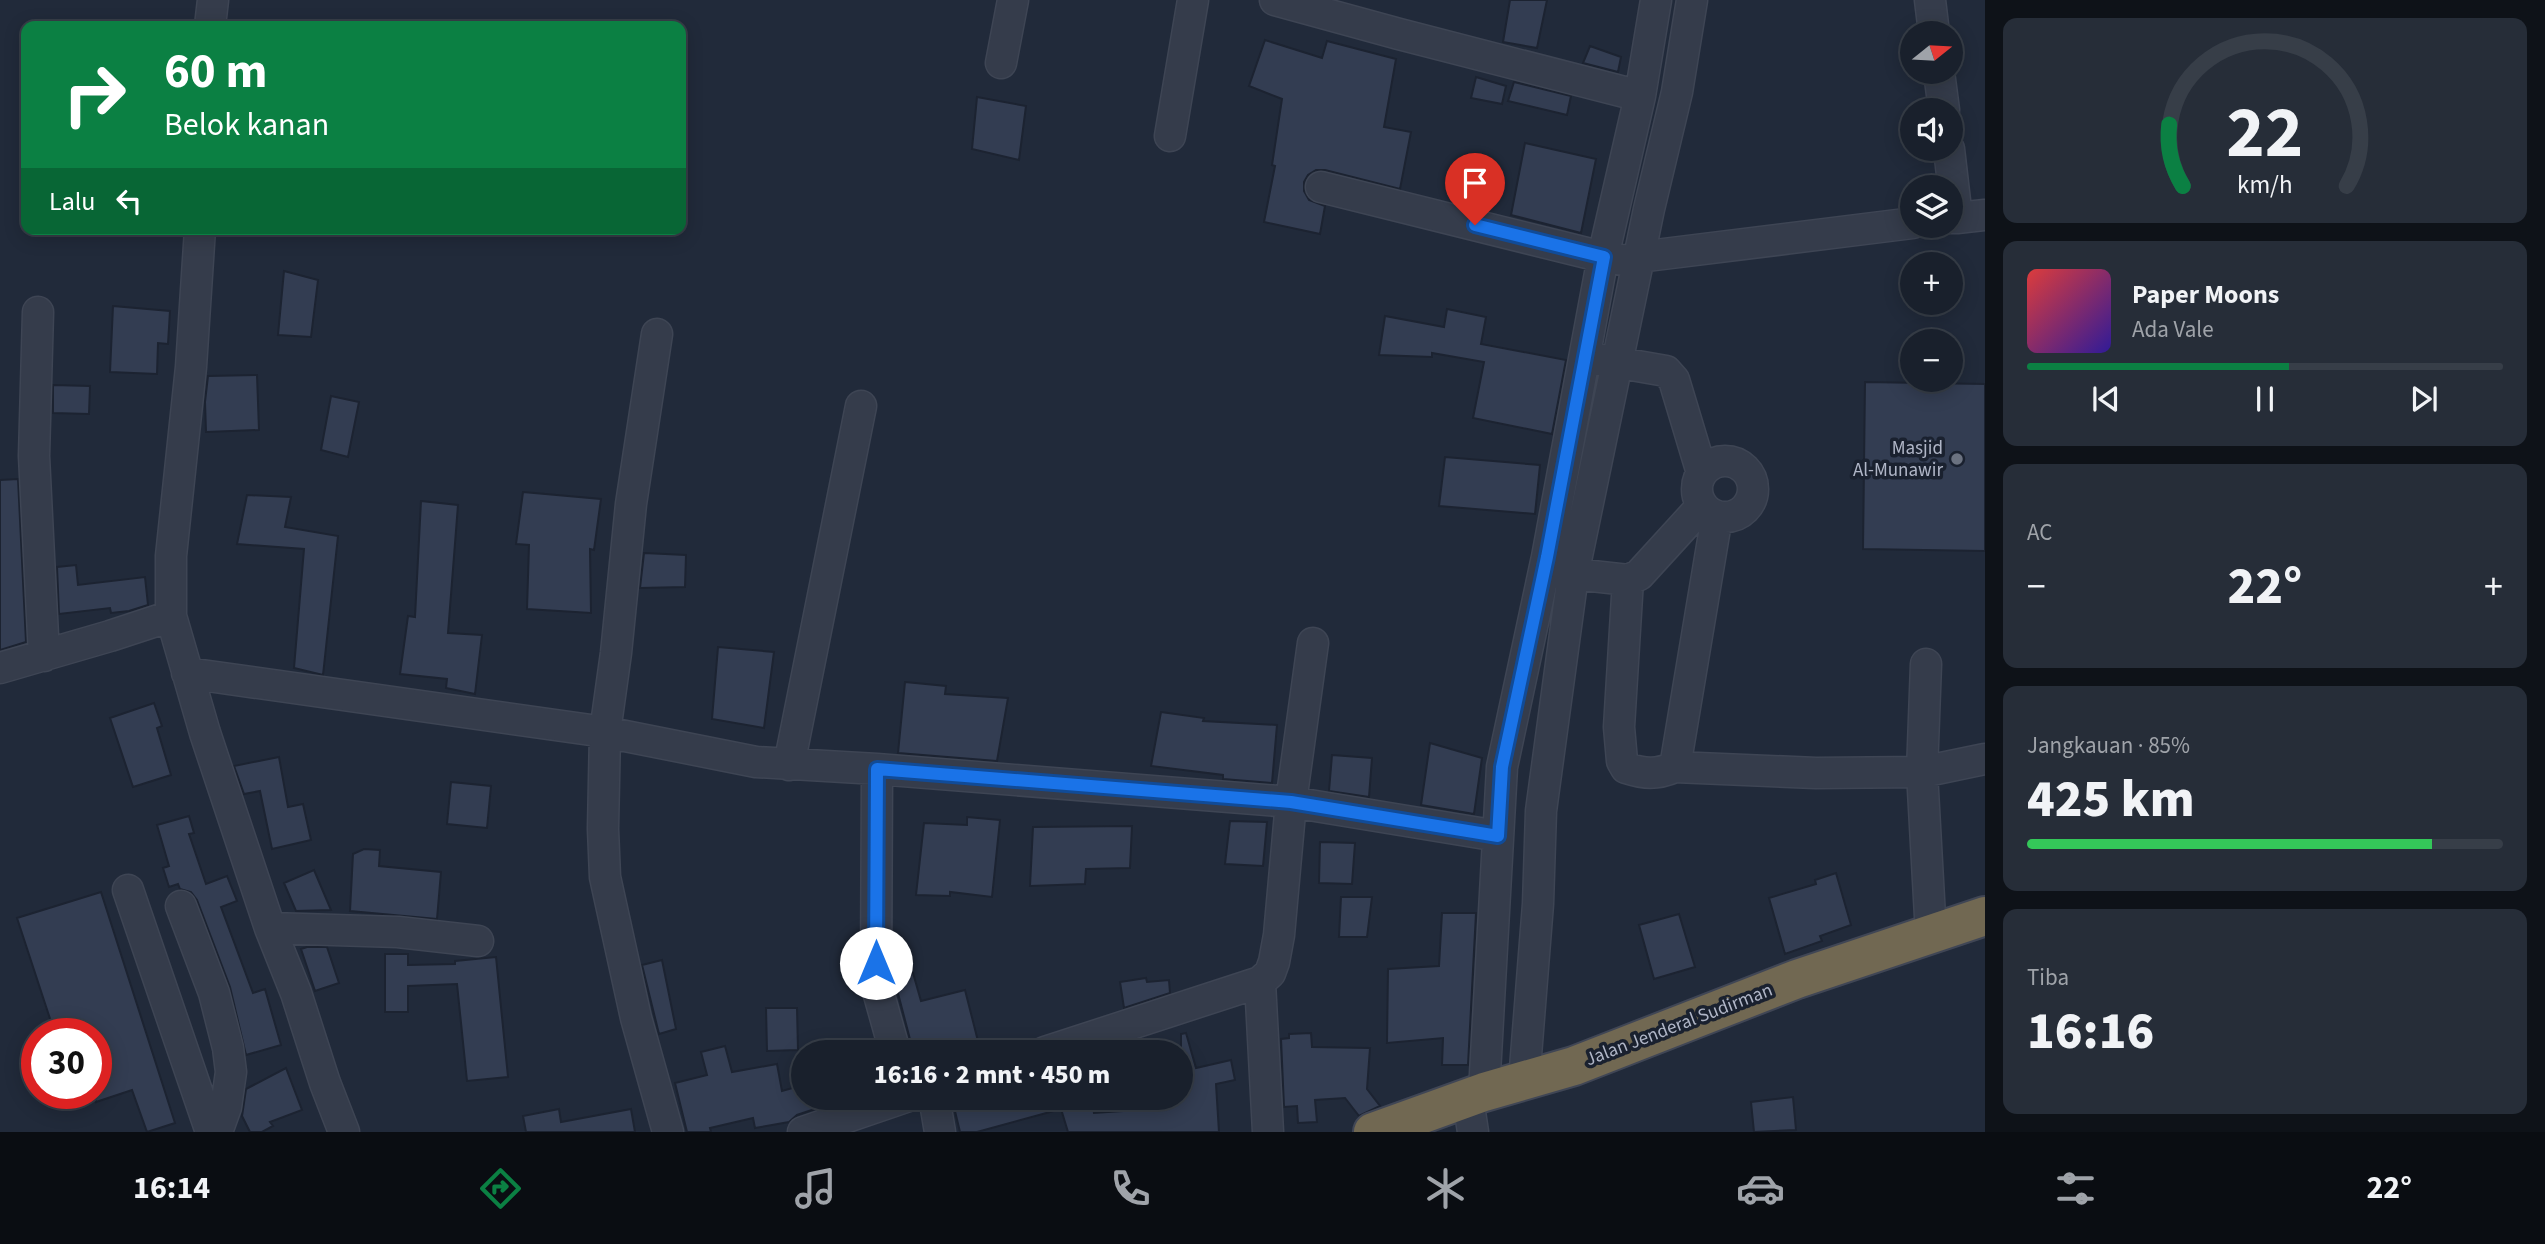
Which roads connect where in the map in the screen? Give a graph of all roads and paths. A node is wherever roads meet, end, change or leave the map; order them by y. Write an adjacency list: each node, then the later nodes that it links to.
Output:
1 (214, 0): 8 (street)
2 (1013, 0): 10 (street)
3 (1193, 0): 12 (street)
4 (1275, 0): 11 (street)
5 (1656, 0): 11 (street)
6 (1692, 0): 19 (street)
7 (1930, 0): 9 (street)
8 (211, 21)
9 (1933, 21)
10 (1001, 63)
11 (1640, 96): 18 (street)
12 (1170, 136)
13 (1952, 161): 15 (street)
14 (1321, 187): 18 (street)
15 (1965, 217)
16 (1900, 225): 19 (street)
17 (200, 235): 30 (street)
18 (1604, 257): 19 (street); 22 (street)
19 (1638, 259): 23 (street)
20 (38, 312): 32 (street)
21 (657, 334): 36 (street)
22 (1585, 357): 23 (street); 27 (street)
23 (1618, 363): 25 (street); 28 (street)
24 (861, 406): 38 (street)
25 (1702, 473): 26 (street); 26 (street)
26 (1709, 511): 29 (street); 39 (street)
27 (1544, 570): 28 (street); 43 (street)
28 (1573, 575): 29 (street); 53 (street)
29 (1628, 580): 39 (street)
30 (171, 616): 32 (street); 35 (street)
31 (1313, 643): 42 (street)
32 (44, 656): 34 (street)
33 (1926, 664): 41 (street)
34 (0, 668)
35 (187, 673): 36 (street); 47 (street)
36 (605, 732): 38 (street); 60 (street)
37 (1985, 759): 41 (street)
38 (789, 765): 40 (street)
39 (1675, 767): 41 (street)
40 (877, 769): 42 (street); 51 (street)
41 (1922, 772): 48 (street)
42 (1291, 802): 43 (street); 50 (street)
43 (1498, 836): 54 (street)
44 (128, 890): 57 (street)
45 (181, 906): 58 (street)
46 (1985, 916): 48 (highway, Jalan Jenderal Sudirman)
47 (270, 928): 49 (street); 59 (street)
48 (1931, 935): 53 (highway, Jalan Jenderal Sudirman)
49 (478, 941)
50 (1260, 982): 52 (street); 63 (street)
51 (892, 1040)
52 (1082, 1040)
53 (1524, 1081): 54 (highway, Jalan Jenderal Sudirman)
54 (1475, 1108): 64 (highway, Jalan Jenderal Sudirman)
55 (868, 1110): 61 (street)
56 (936, 1110): 62 (street)
57 (211, 1132)
58 (216, 1132)
59 (344, 1132)
60 (668, 1132)
61 (803, 1132)
62 (940, 1132)
63 (1268, 1132)
64 (1373, 1132)

